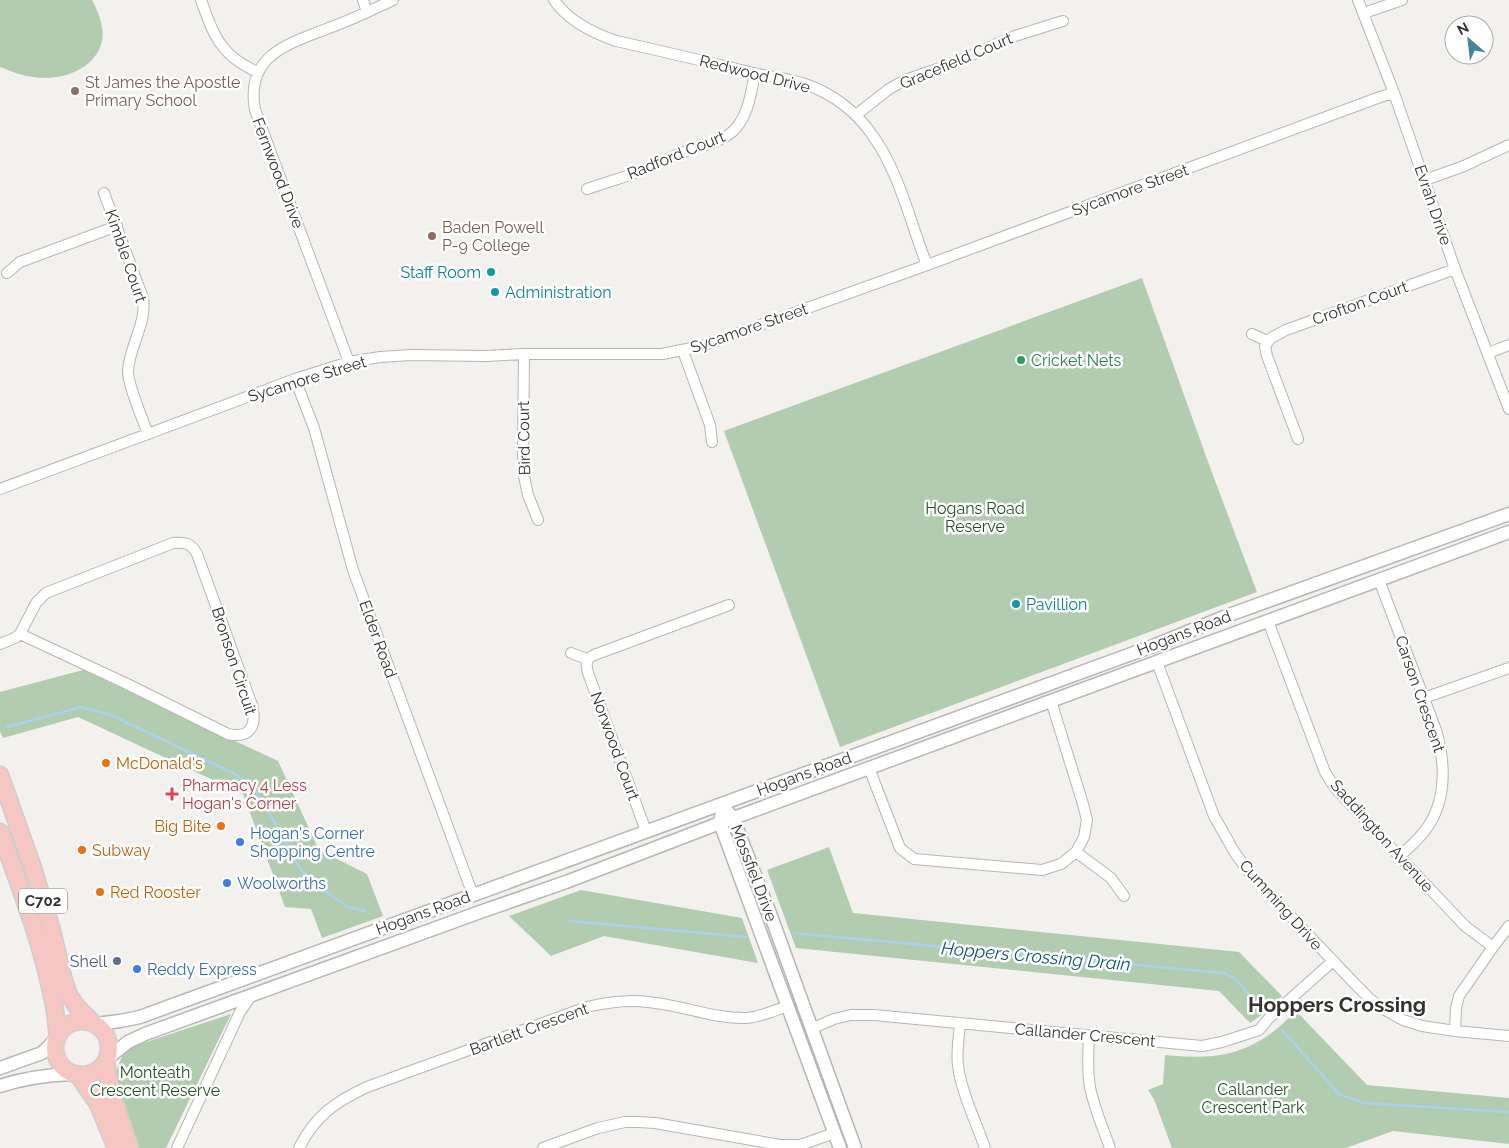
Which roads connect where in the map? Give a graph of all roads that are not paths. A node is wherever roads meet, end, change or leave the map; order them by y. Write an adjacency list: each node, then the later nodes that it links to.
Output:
1 (201, 0): 10 (street)
2 (363, 0): 7 (street)
3 (393, 0): 7 (street, Fernwood Drive)
4 (554, 0): 11 (street, Redwood Drive)
5 (1358, 0): 8 (street, Evrah Drive)
6 (1402, 0): 8 (street)
7 (366, 12): 10 (street, Fernwood Drive)
8 (1364, 13): 12 (street, Evrah Drive)
9 (1063, 21): 13 (street, Gracefield Court)
10 (258, 73): 28 (street, Fernwood Drive)
11 (755, 73): 13 (street, Redwood Drive); 16 (street, Radford Court)
12 (1394, 93): 15 (street, Evrah Drive); 19 (street, Sycamore Street)
13 (856, 115): 19 (street, Redwood Drive)
14 (1509, 145): 15 (street)
15 (1425, 180): 20 (street, Evrah Drive)
16 (587, 189)
17 (104, 193): 18 (street, Kimble Court)
18 (117, 226): 21 (street); 31 (street, Kimble Court)
19 (927, 265): 25 (street, Sycamore Street)
20 (1455, 269): 23 (street, Crofton Court); 26 (street, Evrah Drive)
21 (8, 273)
22 (1252, 334): 23 (street)
23 (1267, 341): 32 (street)
24 (1509, 345): 26 (street)
25 (682, 351): 27 (street, Sycamore Street); 33 (street)
26 (1488, 352): 30 (street, Evrah Drive)
27 (524, 354): 28 (street, Sycamore Street); 36 (street, Bird Court)
28 (349, 362): 29 (street, Sycamore Street)
29 (295, 379): 31 (street, Sycamore Street); 62 (street, Elder Road)
30 (1509, 409)
31 (148, 434): 34 (street, Sycamore Street)
32 (1298, 439)
33 (712, 442)
34 (0, 489)
35 (1509, 514): 40 (street, Hogans Road)
36 (538, 520)
37 (1509, 532): 38 (street, Hogans Road)
38 (1379, 580): 41 (street, Hogans Road); 50 (street, Carson Crescent)
39 (729, 605): 47 (street)
40 (1229, 615): 42 (street); 45 (street, Hogans Road)
41 (1268, 621): 42 (street, Hogans Road); 60 (street, Saddington Avenue)
42 (1242, 630): 48 (street, Hogans Road)
43 (20, 634): 43 (street, Bronson Circuit); 44 (street)
44 (0, 644)
45 (1153, 646): 48 (street); 54 (street, Hogans Road)
46 (571, 653): 47 (street)
47 (587, 660): 57 (street, Norwood Court)
48 (1157, 662): 51 (street, Hogans Road); 68 (street, Cumming Drive)
49 (1509, 668): 50 (street)
50 (1424, 698): 60 (street, Carson Crescent)
51 (1052, 701): 52 (street, Hogans Road); 59 (street)
52 (869, 768): 55 (street, Hogans Road); 59 (street)
53 (0, 775): 61 (highway, C702)
54 (721, 804): 55 (street, Mossfiel Drive); 56 (street, Mossfiel Drive); 57 (street, Hogans Road)
55 (733, 818): 56 (street, Hogans Road); 70 (street, Mossfiel Drive)
56 (720, 823): 64 (street, Hogans Road); 71 (street, Mossfiel Drive)
57 (646, 831): 62 (street, Hogans Road)
58 (0, 832): 66 (highway, C702)
59 (1076, 852): 63 (street)
60 (1399, 857): 67 (street, Saddington Avenue)
61 (39, 889): 66 (highway); 72 (highway, C702)
62 (473, 895): 64 (street); 72 (street, Hogans Road)
63 (1124, 896)
64 (480, 912): 69 (street, Hogans Road)
65 (1509, 926): 67 (street)
66 (34, 928): 79 (highway, C702)
67 (1493, 947): 75 (street)
68 (1333, 961): 75 (street, Cumming Drive); 77 (street, Callander Crescent)
69 (251, 996): 80 (street, Hogans Road); 89 (street)
70 (801, 1001): 71 (street); 74 (street, Mossfiel Drive)
71 (788, 1006): 76 (street, Mossfiel Drive); 90 (street, Bartlett Crescent)
72 (94, 1023): 79 (highway); 80 (highway, C702)
73 (960, 1024): 74 (street, Callander Crescent); 77 (street, Callander Crescent); 95 (street)
74 (811, 1028): 76 (street); 84 (street, Mossfiel Drive)
75 (1455, 1031): 78 (street, Cumming Drive)
76 (798, 1033): 85 (street, Mossfiel Drive)
77 (1088, 1036): 96 (street)
78 (1509, 1036)
79 (57, 1037): 81 (street); 82 (highway, C702)
80 (107, 1060): 82 (highway); 88 (highway, C702)
81 (0, 1068)
82 (75, 1075): 83 (street); 87 (highway, C702)
83 (0, 1086)
84 (848, 1128): 85 (street); 94 (street, Mossfiel Drive)
85 (835, 1133): 86 (street); 93 (street, Mossfiel Drive)
86 (730, 1136): 91 (street); 92 (street)
87 (116, 1148)
88 (130, 1148)
89 (178, 1148)
90 (299, 1148)
91 (543, 1148)
92 (728, 1148)
93 (840, 1148)
94 (855, 1148)
95 (985, 1148)
96 (1110, 1148)

